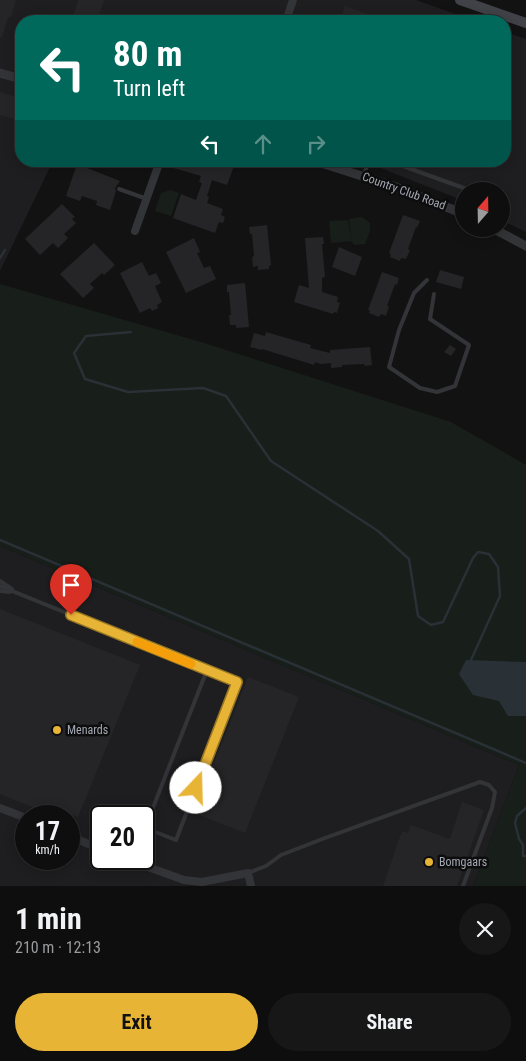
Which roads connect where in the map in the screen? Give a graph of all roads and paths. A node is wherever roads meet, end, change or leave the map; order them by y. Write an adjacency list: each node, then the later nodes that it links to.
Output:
1 (293, 0): 3 (street)
2 (460, 0): 4 (main road)
3 (288, 15)
4 (503, 15)
5 (511, 18): 6 (main road)
6 (526, 23)
7 (0, 73): 8 (street)
8 (15, 77)
9 (158, 167): 16 (street)
10 (334, 167): 13 (street, Country Club Road)
11 (367, 167): 13 (lane)
12 (406, 167): 14 (lane)
13 (363, 176): 17 (street, Country Club Road)
14 (455, 185)
15 (119, 189): 16 (lane)
16 (147, 199): 18 (street)
17 (455, 210)
18 (135, 231)
19 (510, 238): 20 (street)
20 (526, 246)
21 (427, 280): 22 (lane)
22 (434, 294)
23 (0, 581): 26 (lane)
24 (0, 586): 26 (lane)
25 (0, 591): 26 (lane)
26 (20, 594): 27 (lane)
27 (207, 670): 27 (lane)
28 (0, 808): 29 (street)
29 (15, 814)
30 (155, 870): 31 (street)
31 (248, 873): 32 (street); 33 (lane)
32 (250, 886)
33 (463, 886)

